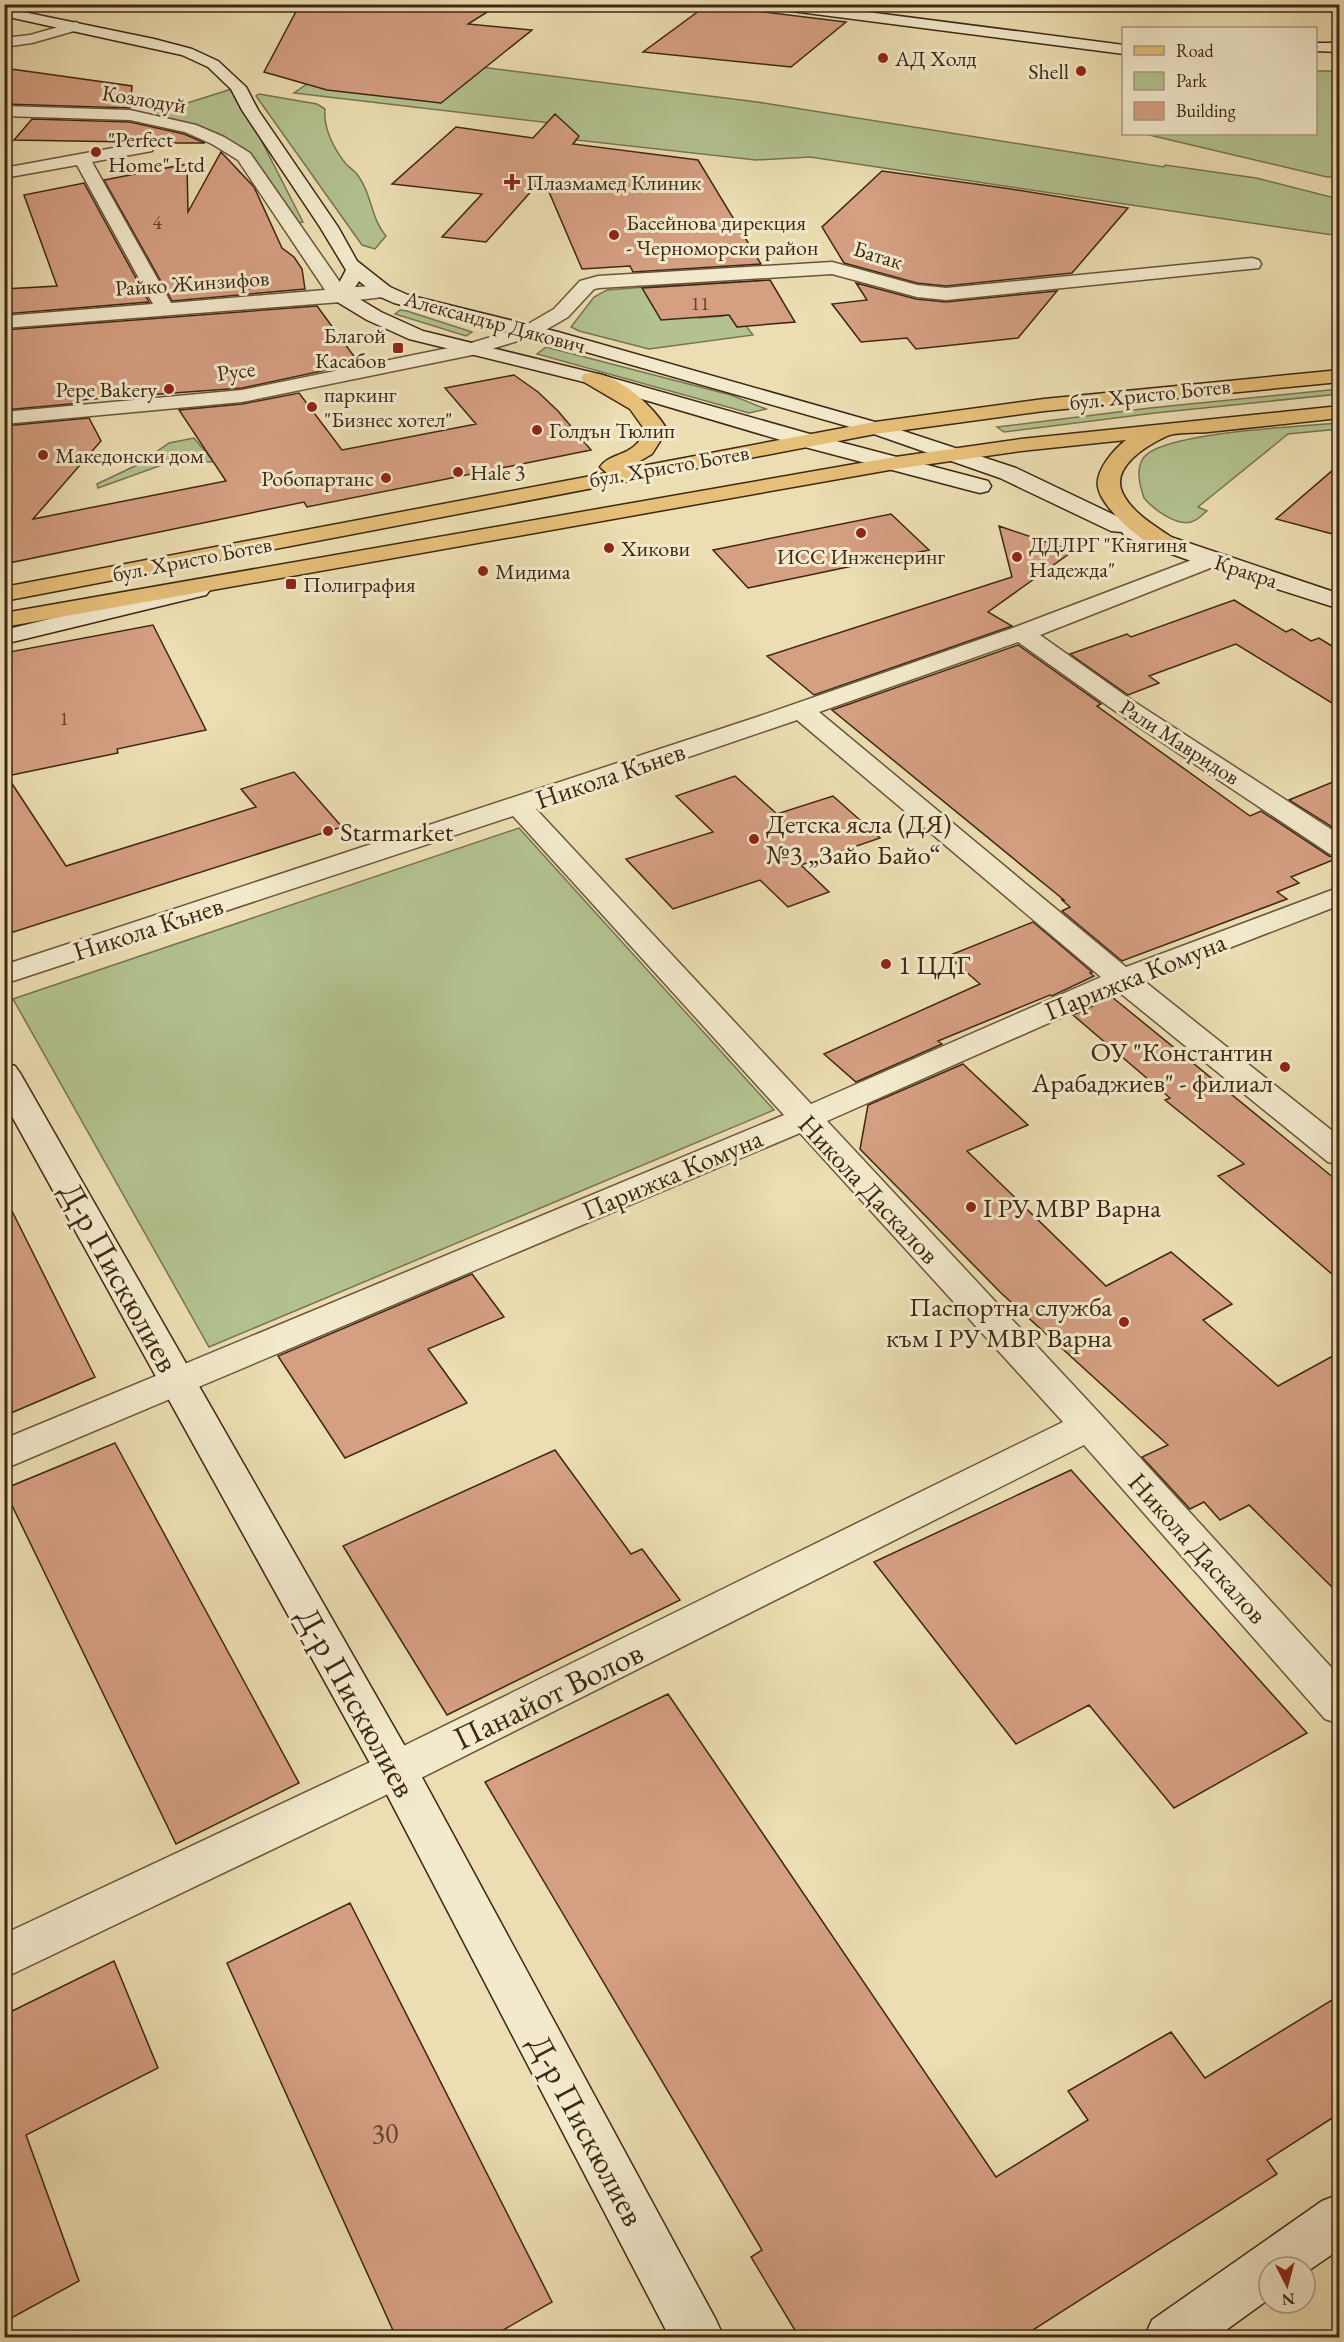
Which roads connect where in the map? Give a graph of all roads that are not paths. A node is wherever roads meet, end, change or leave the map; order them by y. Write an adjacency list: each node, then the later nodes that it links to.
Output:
1 (768, 4): 9 (street)
2 (854, 4): 5 (street)
3 (4, 12): 4 (street, Александър Дякович)
4 (76, 26): 6 (street); 17 (street, Александър Дякович)
5 (1122, 39)
6 (4, 43)
7 (1317, 47): 8 (street)
8 (1340, 48)
9 (1122, 50)
10 (1317, 58): 11 (street)
11 (1340, 59)
12 (4, 111): 19 (street, Козлодуй)
13 (146, 147): 14 (street)
14 (82, 159): 15 (street); 20 (street)
15 (4, 173)
16 (1252, 264): 22 (street, Батак)
17 (355, 270): 18 (street, Александър Дякович); 19 (street)
18 (383, 291): 19 (street, Райко Жинзифов); 22 (street, Александър Дякович)
19 (341, 296): 20 (street, Райко Жинзифов); 23 (street, Александър Дякович)
20 (165, 309): 21 (street, Райко Жинзифов)
21 (4, 322)
22 (530, 331): 23 (street, Батак); 28 (street, Александър Дякович)
23 (472, 349): 25 (street, Александър Дякович); 27 (street, Русе)
24 (1340, 376): 28 (main road, бул. Христо Ботев)
25 (591, 378): 30 (street, Александър Дякович); 33 (main road)
26 (1340, 412): 29 (main road, бул. Христо Ботев)
27 (4, 418)
28 (875, 428): 30 (main road, бул. Христо Ботев); 31 (street, Александър Дякович)
29 (1181, 429): 31 (main road, бул. Христо Ботев); 35 (main road)
30 (808, 441): 32 (street, Александър Дякович); 33 (main road, бул. Христо Ботев)
31 (950, 454): 32 (main road, бул. Христо Ботев); 34 (street, Кракра)
32 (895, 463): 34 (street, Кракра); 37 (main road, бул. Христо Ботев)
33 (542, 490): 38 (main road, бул. Христо Ботев)
34 (1119, 526): 35 (street, Кракра)
35 (1166, 544): 36 (street, Кракра)
36 (1210, 560): 39 (street, Кракра); 41 (street, Никола Кънев)
37 (236, 580): 40 (main road, бул. Христо Ботев); 42 (street)
38 (4, 594)
39 (1340, 602)
40 (4, 620)
41 (1021, 633): 43 (street, Никола Кънев); 45 (street, Рали Мавридов)
42 (4, 638)
43 (801, 710): 44 (street, Никола Кънев); 48 (street)
44 (519, 807): 47 (street, Никола Кънев); 50 (street, Никола Даскалов)
45 (1340, 848)
46 (1340, 895): 48 (street, Парижка Комуна)
47 (4, 975)
48 (1122, 979): 50 (street, Парижка Комуна); 51 (street)
49 (4, 1073): 52 (street, Д-р Пискюлиев)
50 (804, 1119): 52 (street, Парижка Комуна); 53 (street, Никола Даскалов)
51 (1340, 1154)
52 (179, 1382): 54 (street, Парижка Комуна); 56 (street, Д-р Пискюлиев)
53 (1089, 1426): 55 (street, Никола Даскалов); 56 (street, Панайот Волов)
54 (4, 1455)
55 (1338, 1703)
56 (396, 1770): 57 (street, Панайот Волов); 61 (street, Д-р Пискюлиев)
57 (4, 1957)
58 (1340, 2218): 59 (street)
59 (1287, 2255)
60 (1257, 2276): 62 (street)
61 (698, 2337)
62 (1170, 2337)

